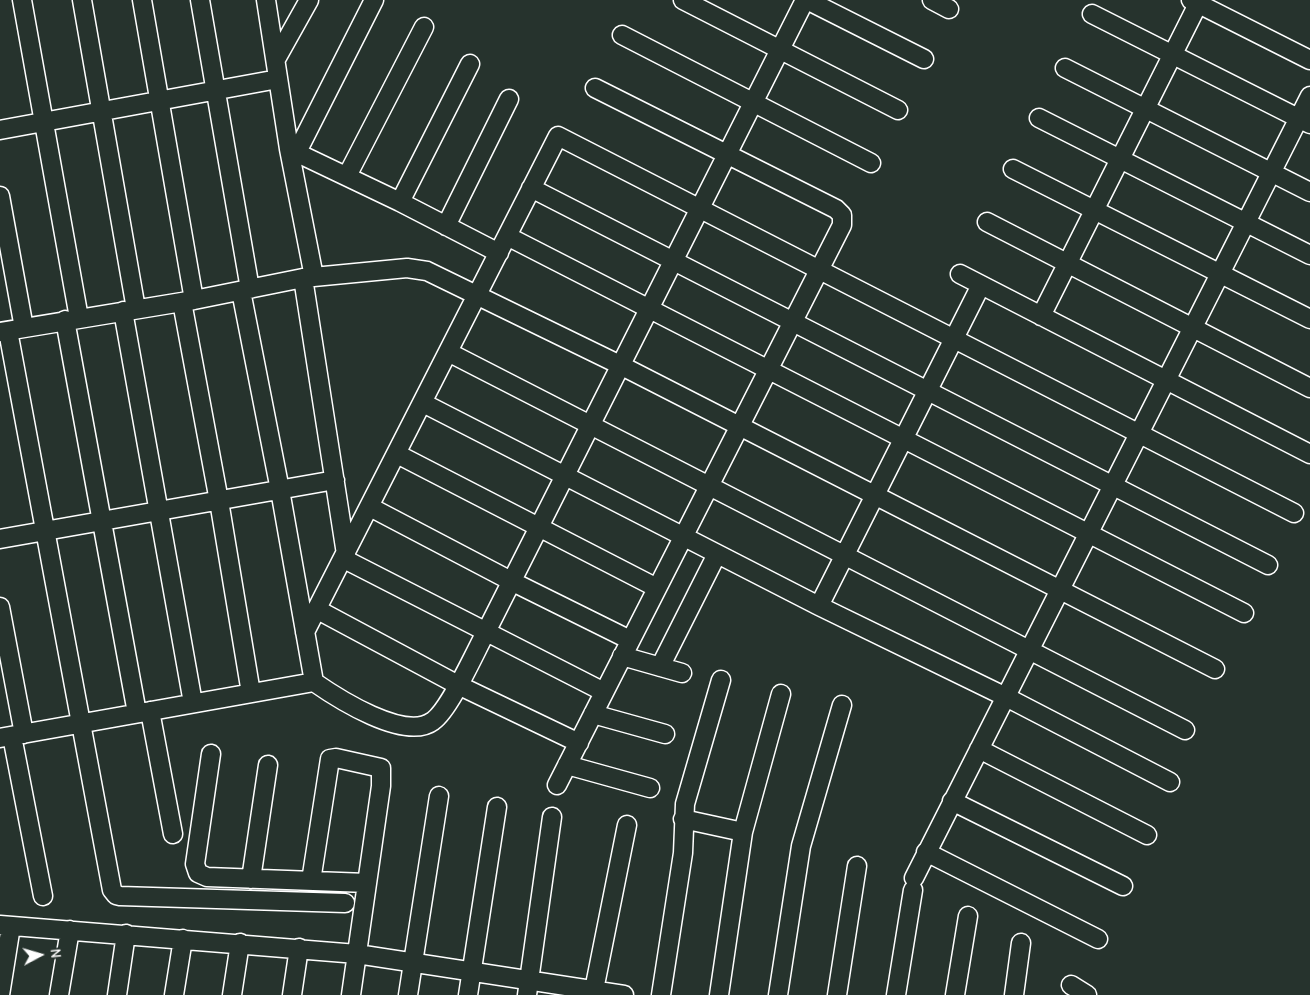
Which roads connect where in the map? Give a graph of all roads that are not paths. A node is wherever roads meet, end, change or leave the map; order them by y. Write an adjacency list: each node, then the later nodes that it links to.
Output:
1 (22, 0): 35 (street)
2 (82, 0): 32 (street)
3 (142, 0): 28 (street)
4 (200, 0): 25 (street)
5 (266, 0): 18 (street)
6 (310, 0): 18 (street)
7 (374, 0): 37 (street)
8 (683, 0): 16 (street)
9 (806, 0): 16 (street); 19 (street)
10 (932, 0): 12 (street)
11 (1197, 1): 17 (street); 20 (street)
12 (949, 9)
13 (1092, 14): 17 (street)
14 (424, 27): 43 (street)
15 (622, 35): 29 (street)
16 (780, 50): 29 (street); 31 (street)
17 (1172, 55): 30 (street); 34 (street)
18 (276, 59): 23 (street)
19 (924, 59)
20 (1310, 60)
21 (470, 64): 47 (street)
22 (1064, 68): 30 (street)
23 (278, 79): 25 (street); 37 (street)
24 (596, 88): 38 (street)
25 (215, 91): 28 (street); 63 (street)
26 (1310, 96): 34 (street)
27 (509, 99): 52 (street)
28 (158, 102): 32 (street); 65 (street)
29 (753, 103): 38 (street); 40 (street)
30 (1145, 109): 39 (street); 42 (street)
31 (898, 110)
32 (102, 112): 35 (street); 67 (street)
33 (1039, 118): 39 (street)
34 (1304, 121): 42 (street)
35 (44, 122): 36 (street); 69 (street)
36 (0, 130)
37 (293, 151): 43 (street); 61 (street)
38 (726, 155): 48 (street); 58 (street)
39 (1120, 160): 49 (street); 51 (street)
40 (871, 163)
41 (1013, 169): 49 (street)
42 (1271, 172): 45 (street); 51 (street)
43 (347, 176): 47 (street)
44 (531, 188): 48 (street); 53 (street); 56 (street)
45 (1310, 192)
46 (0, 196): 73 (street)
47 (400, 202): 52 (street)
48 (699, 209): 56 (street); 58 (street)
49 (1094, 210): 57 (street); 60 (street)
50 (987, 222): 57 (street)
51 (1246, 223): 55 (street); 60 (street)
52 (446, 226): 54 (street)
53 (507, 236): 54 (street); 66 (street)
54 (499, 253): 64 (street)
55 (1310, 255)
56 (673, 261): 66 (street); 71 (street)
57 (1067, 264): 68 (street); 72 (street)
58 (818, 269): 71 (street); 74 (street)
59 (960, 274): 62 (street)
60 (1220, 274): 70 (street); 72 (street)
61 (308, 278): 63 (street); 64 (street); 89 (street)
62 (981, 285): 68 (street); 74 (street)
63 (246, 290): 65 (street); 92 (street)
64 (476, 295): 75 (street); 76 (street)
65 (188, 301): 67 (street); 94 (street)
66 (649, 308): 76 (street); 77 (street)
67 (130, 310): 69 (street); 96 (street)
68 (1041, 316): 78 (street)
69 (72, 319): 73 (street); 98 (street)
70 (1310, 319)
71 (791, 322): 77 (street); 80 (street)
72 (1194, 327): 78 (street); 79 (street)
73 (11, 330): 100 (street)
74 (954, 339): 80 (street); 84 (street)
75 (448, 352): 81 (street); 82 (street)
76 (620, 365): 82 (street); 83 (street)
77 (767, 369): 83 (street); 85 (street)
78 (1167, 379): 84 (street); 87 (street)
79 (1310, 388)
80 (928, 391): 85 (street); 90 (street)
81 (423, 403): 86 (street); 88 (street)
82 (590, 425): 88 (street); 91 (street)
83 (739, 425): 91 (street); 93 (street)
84 (1140, 433): 90 (street); 97 (street)
85 (904, 439): 93 (street); 101 (street)
86 (397, 454): 95 (street); 99 (street)
87 (1310, 454)
88 (564, 476): 99 (street); 102 (street)
89 (335, 480): 92 (street); 106 (street)
90 (1114, 485): 101 (street); 107 (street)
91 (708, 486): 102 (street); 105 (street)
92 (280, 490): 94 (street); 115 (street)
93 (876, 495): 105 (street); 110 (street)
94 (219, 501): 96 (street); 127 (street)
95 (370, 507): 106 (street); 108 (street)
96 (159, 511): 98 (street); 130 (street)
97 (1294, 513)
98 (101, 522): 100 (street); 132 (street)
99 (538, 527): 108 (street); 109 (street)
100 (45, 531): 103 (street); 134 (street)
101 (1090, 533): 110 (street); 114 (street)
102 (683, 536): 104 (street); 109 (street)
103 (0, 539)
104 (717, 554): 111 (street); 120 (street)
105 (845, 555): 111 (street); 118 (street)
106 (345, 557): 113 (street); 116 (street)
107 (1268, 566)
108 (511, 581): 116 (street); 117 (street)
109 (657, 588): 117 (street)
110 (1061, 589): 118 (street); 121 (street)
111 (819, 606): 129 (street)
112 (0, 607): 137 (street)
113 (318, 610): 115 (street); 125 (street)
114 (1244, 613)
115 (305, 632): 124 (street)
116 (486, 632): 125 (street); 126 (street)
117 (630, 640): 119 (street)
118 (1031, 649): 129 (street); 135 (street)
119 (622, 656): 120 (street); 126 (street)
120 (660, 667): 122 (street)
121 (1215, 669)
122 (682, 673)
123 (721, 680): 150 (street)
124 (314, 682): 125 (street); 127 (street)
125 (458, 685): 138 (street)
126 (604, 692): 133 (street)
127 (251, 693): 130 (street)
128 (781, 694): 152 (street)
129 (1006, 697): 139 (street); 143 (street)
130 (193, 703): 132 (street)
131 (842, 705): 190 (street)
132 (144, 712): 134 (street); 153 (street)
133 (593, 714): 136 (street); 138 (street)
134 (80, 723): 137 (street); 162 (street)
135 (1185, 730)
136 (665, 734)
137 (12, 736): 161 (street)
138 (579, 743): 142 (street)
139 (978, 749): 147 (street); 154 (street)
140 (211, 754): 157 (street)
141 (268, 765): 157 (street)
142 (567, 765): 144 (street); 145 (street)
143 (1170, 782)
144 (557, 786)
145 (650, 788)
146 (439, 796): 173 (street)
147 (952, 801): 155 (street); 160 (street)
148 (497, 807): 174 (street)
149 (552, 817): 176 (street)
150 (683, 819): 152 (street); 188 (street)
151 (627, 825): 177 (street)
152 (743, 832): 189 (street)
153 (173, 834)
154 (1147, 835)
155 (926, 852): 168 (street); 192 (street)
156 (857, 866): 191 (street)
157 (251, 879): 158 (street)
158 (310, 881): 159 (street); 159 (street)
159 (367, 883): 172 (street)
160 (1123, 886)
161 (43, 896)
162 (345, 903)
163 (968, 916): 193 (street)
164 (5, 926): 165 (street); 178 (street)
165 (70, 930): 166 (street); 179 (street)
166 (126, 934): 167 (street); 180 (street)
167 (183, 938): 169 (street); 181 (street)
168 (1098, 939)
169 (240, 943): 171 (street); 182 (street)
170 (1022, 943): 194 (street)
171 (300, 948): 172 (street); 183 (street)
172 (357, 954): 173 (street); 184 (street)
173 (413, 961): 174 (street); 185 (street)
174 (472, 971): 176 (street); 186 (street)
175 (1071, 985): 195 (street)
176 (528, 988): 177 (street)
177 (594, 993): 187 (street)
178 (0, 995)
179 (59, 995)
180 (117, 995)
181 (174, 995)
182 (232, 995)
183 (292, 995)
184 (351, 995)
185 (408, 995)
186 (468, 995)
187 (624, 995)
188 (661, 995)
189 (719, 995)
190 (778, 995)
191 (837, 995)
192 (896, 995)
193 (955, 995)
194 (1014, 995)
195 (1087, 995)

